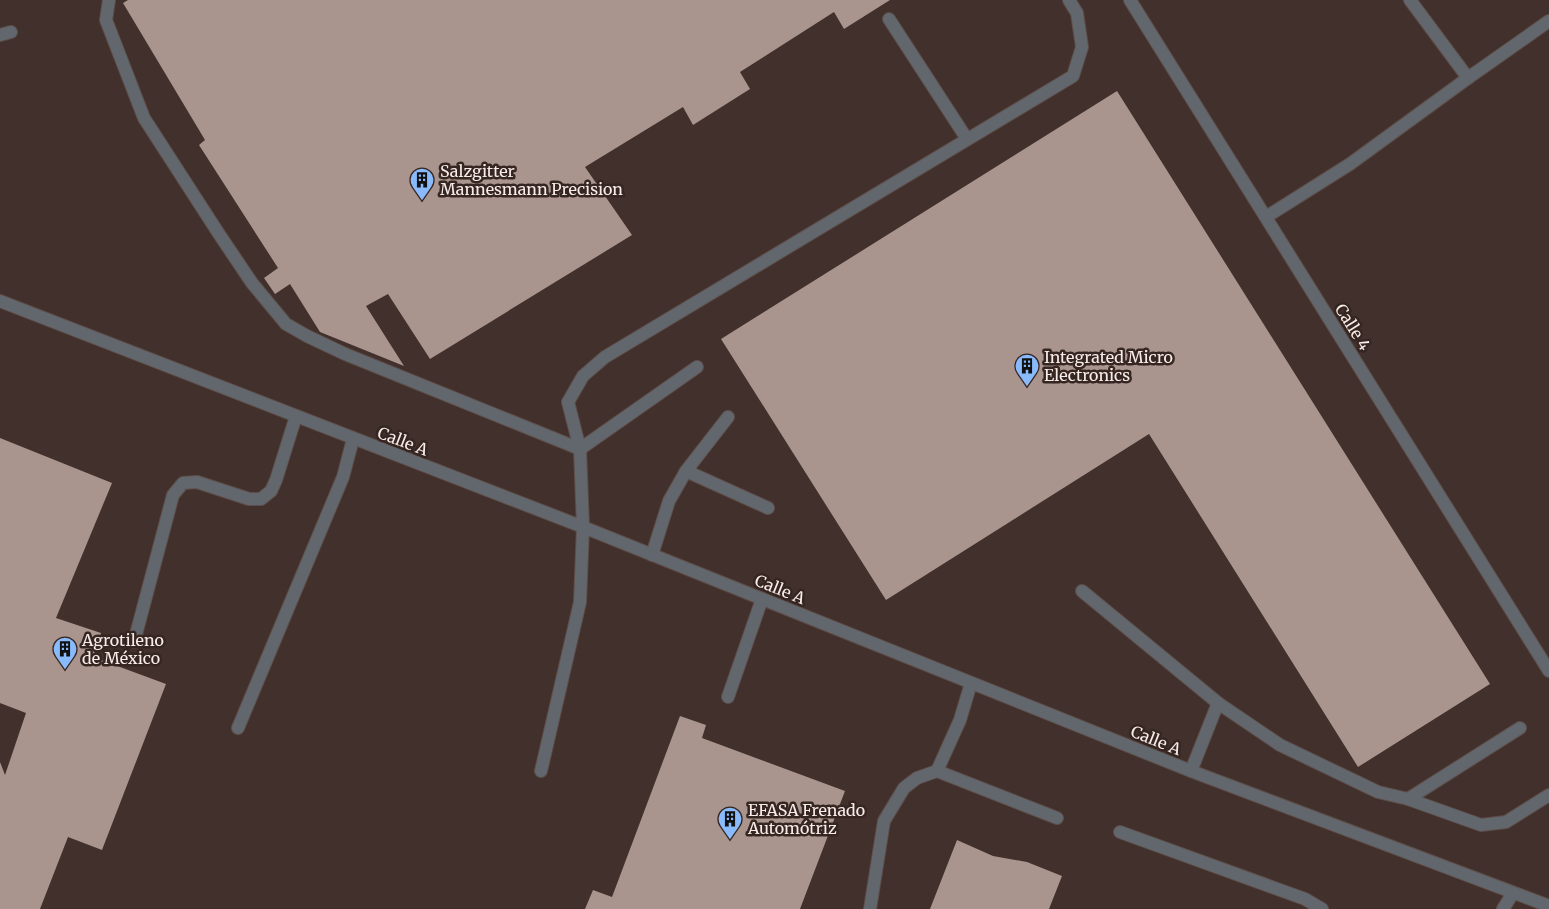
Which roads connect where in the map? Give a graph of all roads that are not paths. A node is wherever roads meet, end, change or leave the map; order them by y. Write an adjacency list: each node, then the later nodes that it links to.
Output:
1 (109, 0): 15 (street)
2 (1069, 0): 8 (street)
3 (1130, 0): 9 (street, Calle 4)
4 (1410, 0): 7 (street)
5 (889, 19): 8 (street)
6 (1549, 20): 7 (street)
7 (1468, 78): 9 (street)
8 (968, 139): 15 (street)
9 (1266, 217): 23 (street, Calle 4)
10 (0, 301): 12 (street, Calle A)
11 (698, 367): 15 (street)
12 (296, 416): 14 (street, Calle A); 22 (street)
13 (728, 417): 16 (street)
14 (353, 439): 18 (street, Calle A); 27 (street)
15 (580, 449): 18 (street)
16 (686, 471): 17 (street); 19 (street)
17 (768, 508)
18 (584, 528): 19 (street, Calle A); 29 (street)
19 (652, 555): 21 (street, Calle A)
20 (1082, 591): 26 (street)
21 (762, 599): 24 (street, Calle A); 25 (street)
22 (134, 642)
23 (1549, 671)
24 (971, 683): 30 (street); 31 (street, Calle A)
25 (728, 697)
26 (1218, 703): 31 (street); 33 (street)
27 (238, 728)
28 (1520, 728): 33 (street)
29 (541, 771)
30 (937, 771): 34 (street); 38 (street)
31 (1191, 772): 36 (street, Calle A)
32 (1549, 795): 33 (street)
33 (1408, 799)
34 (1056, 818)
35 (1120, 832): 39 (street)
36 (1513, 893): 37 (street, Calle A); 40 (street)
37 (1549, 906)
38 (870, 909)
39 (1322, 909)
40 (1503, 909)

